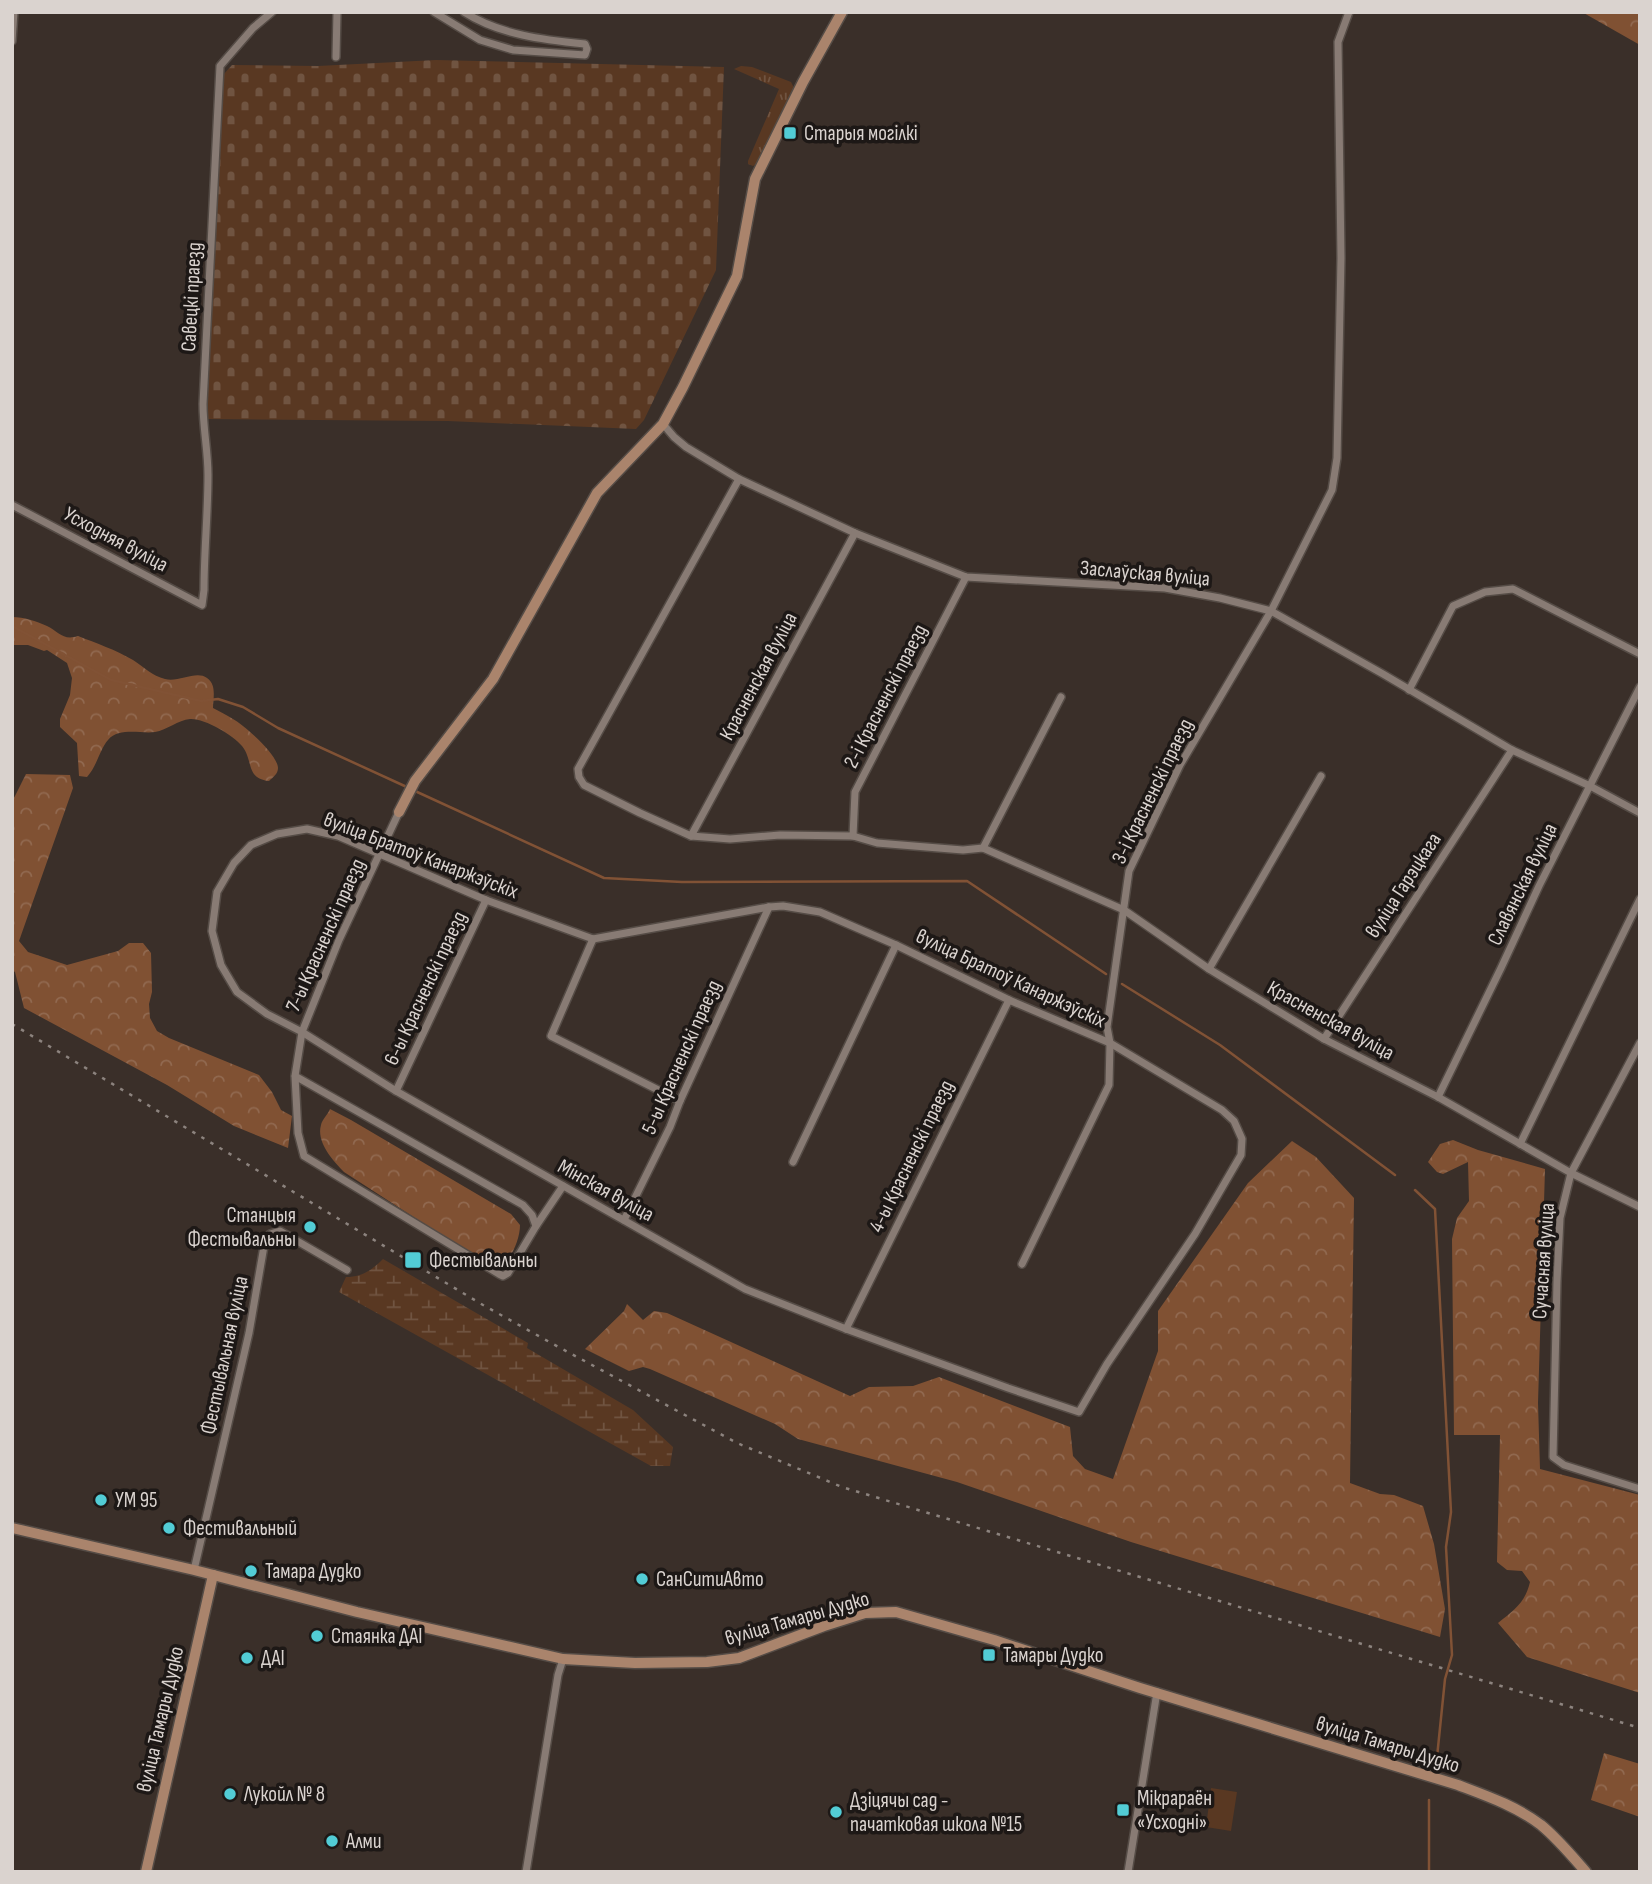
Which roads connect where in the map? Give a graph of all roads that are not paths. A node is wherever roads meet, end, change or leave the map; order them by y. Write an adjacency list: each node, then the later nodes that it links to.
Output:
1 (14, 12): 8 (street)
2 (272, 12): 15 (street, Савецкі праезд)
3 (337, 12): 9 (street)
4 (434, 12): 5 (street)
5 (464, 12)
6 (842, 12): 10 (street)
7 (1349, 12): 16 (street, 3-і Красненскі праезд)
8 (12, 41)
9 (335, 57)
10 (663, 424): 11 (street, Заслаўская вуліца); 24 (street)
11 (738, 479): 13 (street, Заслаўская вуліца); 26 (street, Красненская вуліца)
12 (12, 505): 15 (street, Усходняя вуліца)
13 (855, 533): 14 (street, Заслаўская вуліца); 26 (street, Красненская вуліца)
14 (966, 577): 16 (street, Заслаўская вуліца); 27 (street, 2-і Красненскі праезд)
15 (202, 604)
16 (1271, 611): 19 (street, Заслаўская вуліца); 34 (street, 3-і Красненскі праезд)
17 (1640, 654): 19 (street)
18 (1640, 687): 23 (street, Славянская вуліца)
19 (1409, 690): 21 (street, Заслаўская вуліца)
20 (1061, 697): 28 (street)
21 (1512, 750): 23 (street, Заслаўская вуліца); 40 (street, вуліца Гарэцкага)
22 (1321, 776): 37 (street)
23 (1590, 786): 25 (street, Заслаўская вуліца); 45 (street, Славянская вуліца)
24 (398, 812): 29 (street, 7-ы Красненскі праезд)
25 (1640, 813)
26 (691, 836): 27 (street, Красненская вуліца)
27 (853, 836): 28 (street, Красненская вуліца)
28 (983, 848): 34 (street, Красненская вуліца)
29 (379, 855): 30 (street, вуліца Братоў Канаржэўскіх); 32 (street, вуліца Братоў Канаржэўскіх); 39 (street, 7-ы Красненскі праезд)
30 (218, 892): 39 (street, Мінская вуліца)
31 (1640, 899): 47 (street)
32 (486, 900): 35 (street, вуліца Братоў Канаржэўскіх); 44 (street, 6-ы Красненскі праезд)
33 (769, 907): 35 (street, вуліца Братоў Канаржэўскіх); 36 (street, вуліца Братоў Канаржэўскіх); 46 (street, 5-ы Красненскі праезд)
34 (1124, 910): 37 (street, Красненская вуліца); 41 (street, 3-і Красненскі праезд)
35 (593, 939): 46 (street)
36 (896, 945): 38 (street, вуліца Братоў Канаржэўскіх); 48 (street, вуліца Братоў Канаржэўскіх)
37 (1209, 970): 40 (street, Красненская вуліца)
38 (1009, 1000): 41 (street, вуліца Братоў Канаржэўскіх); 56 (street, 4-ы Красненскі праезд)
39 (302, 1032): 43 (street, 7-ы Красненскі праезд); 44 (street, Мінская вуліца)
40 (1324, 1039): 45 (street, Красненская вуліца)
41 (1110, 1043): 54 (street, вуліца Братоў Канаржэўскіх); 57 (street, вуліца Братоў Канаржэўскіх)
42 (1640, 1043): 49 (street, Сучасная вуліца)
43 (295, 1076): 53 (street); 53 (street, 7-ы Красненскі праезд)
44 (396, 1091): 50 (street, Мінская вуліца)
45 (1438, 1097): 47 (street, Красненская вуліца)
46 (680, 1101): 52 (street, 5-ы Красненскі праезд)
47 (1520, 1144): 49 (street, Красненская вуліца)
48 (793, 1162)
49 (1571, 1174): 51 (street, Красненская вуліца); 58 (street, Сучасная вуліца)
50 (563, 1186): 52 (street, Мінская вуліца); 53 (street)
51 (1640, 1207)
52 (624, 1220): 56 (street, Мінская вуліца)
53 (536, 1226)
54 (1022, 1264)
55 (346, 1270): 60 (street, Фестывальная вуліца)
56 (846, 1329): 57 (street, Мінская вуліца)
57 (1079, 1412)
58 (1640, 1489)
59 (12, 1528): 60 (street, вуліца Тамары Дудко)
60 (194, 1570): 61 (street, вуліца Тамары Дудко)
61 (213, 1575): 62 (street, вуліца Тамары Дудко); 65 (street, вуліца Тамары Дудко)
62 (563, 1659): 63 (street, вуліца Тамары Дудко); 66 (street)
63 (1157, 1692): 64 (street); 67 (street, вуліца Тамары Дудко)
64 (1129, 1868)
65 (146, 1872)
66 (526, 1872)
67 (1586, 1872)

